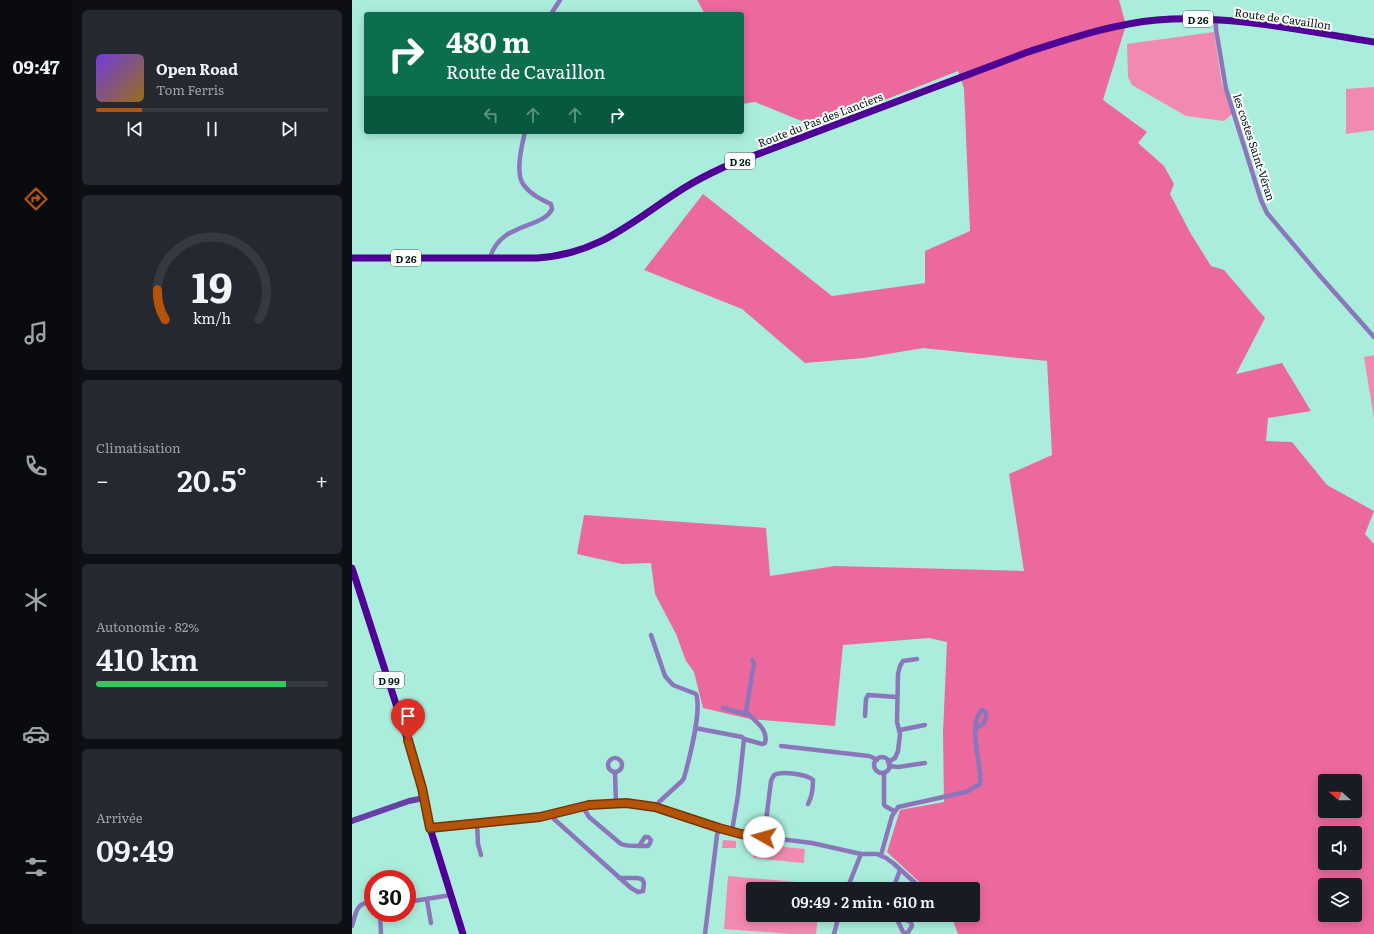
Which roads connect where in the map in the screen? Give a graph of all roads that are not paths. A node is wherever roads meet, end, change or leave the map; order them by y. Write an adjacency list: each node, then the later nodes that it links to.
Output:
1 (560, 0): 2 (street)
2 (552, 12)
3 (1216, 20): 4 (main road, Route de Cavaillon / D 26); 5 (main road, Route de Cavaillon / D 26); 9 (street, les costes Saint-Véran)
4 (1374, 42)
5 (1026, 53): 8 (main road, Route du Pas des Lanciers / D 26)
6 (525, 134): 8 (street)
7 (352, 258): 8 (main road, Route du Pas des Lanciers / D 26)
8 (490, 258)
9 (1374, 337)
10 (352, 568): 29 (main road, D 99)
11 (651, 635): 19 (street)
12 (917, 659): 14 (street)
13 (752, 660): 16 (street)
14 (897, 697): 17 (street); 20 (street)
15 (724, 708): 16 (street)
16 (749, 715): 22 (street)
17 (865, 716)
18 (925, 725): 20 (street)
19 (694, 728): 22 (street); 33 (street)
20 (900, 730): 26 (street)
21 (975, 730): 34 (street)
22 (744, 739): 40 (street)
23 (781, 746): 24 (street)
24 (877, 760): 26 (street); 28 (street)
25 (925, 762): 26 (street)
26 (889, 764): 28 (street)
27 (616, 772): 30 (street)
28 (884, 773): 34 (street)
29 (424, 798): 36 (street); 38 (main road, D 99)
30 (616, 803): 32 (street); 33 (street)
31 (808, 804): 41 (street)
32 (583, 807): 35 (street); 42 (street)
33 (658, 808): 39 (street)
34 (894, 811): 45 (street)
35 (552, 815): 37 (street); 47 (street)
36 (352, 821)
37 (477, 823): 38 (street); 44 (street)
38 (430, 828): 51 (main road, D 99)
39 (719, 828): 40 (street); 61 (street)
40 (732, 832): 41 (street)
41 (764, 837): 43 (street)
42 (639, 846)
43 (861, 854): 45 (street); 48 (street)
44 (481, 855)
45 (881, 855): 46 (street)
46 (900, 870): 49 (street); 50 (street)
47 (619, 878): 47 (street)
48 (850, 882)
49 (896, 882)
50 (914, 882)
51 (451, 895): 52 (street); 60 (main road, D 99)
52 (427, 900): 53 (street); 57 (street)
53 (416, 901)
54 (364, 903): 58 (street)
55 (380, 922): 59 (street)
56 (837, 922): 62 (street)
57 (431, 923)
58 (352, 926)
59 (381, 934)
60 (463, 934)
61 (706, 934)
62 (834, 934)

